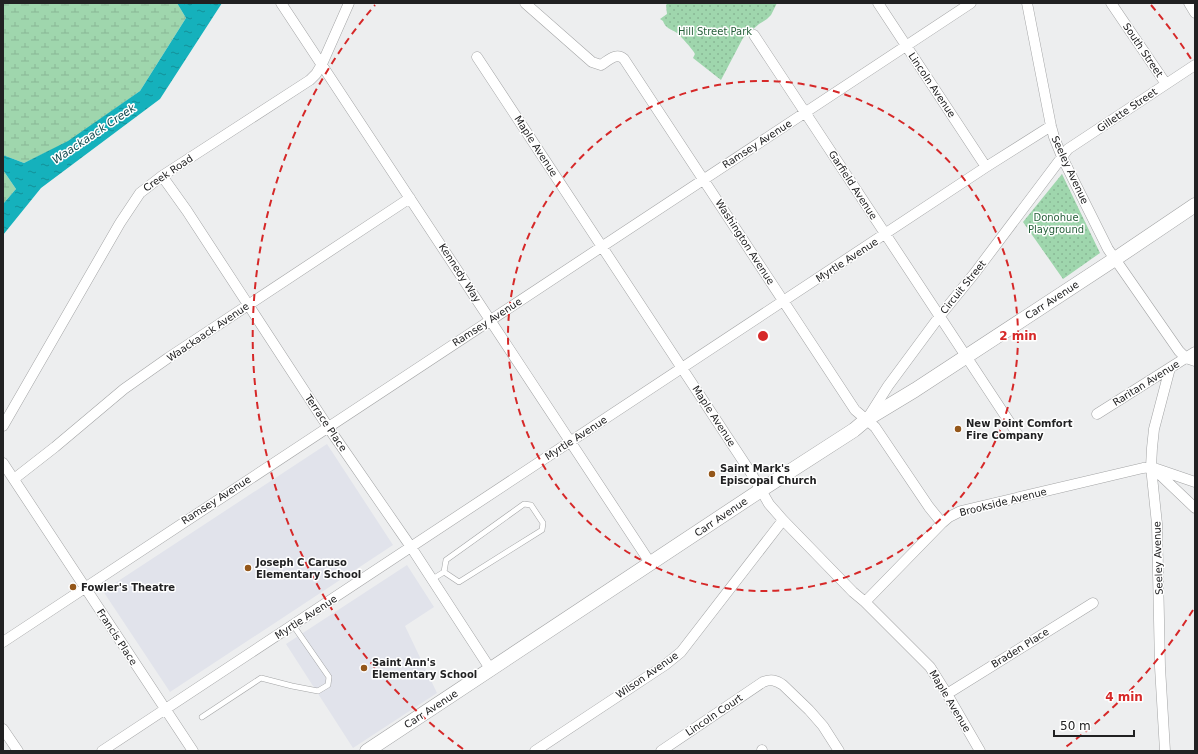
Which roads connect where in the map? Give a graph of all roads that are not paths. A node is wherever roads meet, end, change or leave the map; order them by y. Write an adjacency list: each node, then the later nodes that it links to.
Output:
1 (281, 3): 13 (street, Kennedy Way)
2 (349, 3): 13 (street, Creek Road)
3 (525, 3): 21 (street, Washington Avenue)
4 (878, 3): 11 (street, Lincoln Avenue)
5 (971, 3): 11 (street, Ramsey Avenue)
6 (1027, 3): 17 (street, Seeley Avenue)
7 (1111, 3): 15 (street, South Street)
8 (1188, 3): 9 (street)
9 (1195, 13)
10 (754, 35): 16 (street, Garfield Avenue)
11 (906, 46): 16 (street, Ramsey Avenue); 19 (street, Lincoln Avenue)
12 (477, 57): 25 (street, Maple Avenue)
13 (322, 64): 20 (street, Creek Road); 22 (street, Kennedy Way)
14 (1195, 65): 15 (street, Gillette Street)
15 (1166, 84): 18 (street, Gillette Street)
16 (805, 113): 21 (street, Ramsey Avenue); 24 (street, Garfield Avenue)
17 (1051, 126): 18 (street, Seeley Avenue); 19 (street, Myrtle Avenue)
18 (1062, 157): 26 (street, Seeley Avenue); 29 (street, Circuit Street)
19 (986, 167): 24 (street, Myrtle Avenue)
20 (162, 176): 28 (street, Terrace Place); 37 (street, Creek Road)
21 (703, 179): 25 (street, Ramsey Avenue); 27 (street, Washington Avenue)
22 (410, 198): 28 (street, Waackaack Avenue); 30 (street, Kennedy Way)
23 (1195, 205): 26 (street, Carr Avenue)
24 (885, 234): 27 (street, Myrtle Avenue); 29 (street, Garfield Avenue)
25 (602, 246): 30 (street, Ramsey Avenue); 34 (street, Maple Avenue)
26 (1115, 259): 32 (street, Carr Avenue); 33 (street, Seeley Avenue)
27 (784, 301): 34 (street, Myrtle Avenue); 38 (street, Washington Avenue)
28 (248, 305): 39 (street, Terrace Place); 44 (street, Waackaack Avenue)
29 (939, 317): 32 (street, Garfield Avenue); 38 (street, Circuit Street)
30 (490, 320): 39 (street, Ramsey Avenue); 41 (street, Kennedy Way)
31 (1195, 352): 33 (street, Raritan Avenue)
32 (966, 356): 38 (street, Carr Avenue); 40 (street, Garfield Avenue)
33 (1190, 360): 35 (street, Raritan Avenue)
34 (682, 368): 41 (street, Myrtle Avenue); 46 (street, Maple Avenue)
35 (1170, 368): 36 (street, Raritan Avenue); 43 (street, Seeley Avenue)
36 (1097, 414)
37 (5, 419)
38 (867, 419): 46 (street, Carr Avenue); 49 (street, Washington Avenue)
39 (328, 427): 50 (street, Terrace Place); 54 (street, Ramsey Avenue)
40 (1018, 435)
41 (571, 441): 50 (street, Myrtle Avenue); 51 (street, Kennedy Way)
42 (3, 463): 44 (street, Francis Place)
43 (1152, 467): 45 (street); 47 (street); 49 (street, Brookside Avenue); 72 (street, Seeley Avenue)
44 (14, 479): 54 (street, Francis Place)
45 (1195, 482)
46 (761, 490): 48 (street, Maple Avenue); 51 (street, Carr Avenue)
47 (1195, 508)
48 (783, 520): 55 (street, Maple Avenue); 68 (street, Wilson Avenue)
49 (942, 523): 55 (street, Brookside Avenue)
50 (411, 547): 53 (street, Terrace Place); 57 (street, Myrtle Avenue)
51 (651, 564): 59 (street, Carr Avenue)
52 (444, 572): 52 (lane); 53 (lane)
53 (431, 580): 59 (street, Terrace Place)
54 (85, 588): 58 (street, Ramsey Avenue); 61 (street, Francis Place)
55 (865, 602): 60 (street, Maple Avenue)
56 (1093, 603): 60 (street, Braden Place)
57 (293, 625): 61 (street, Myrtle Avenue); 62 (lane)
58 (3, 642)
59 (490, 670): 67 (street, Carr Avenue)
60 (947, 694): 71 (street, Maple Avenue)
61 (165, 709): 65 (street, Myrtle Avenue); 66 (street, Francis Place)
62 (202, 717)
63 (3, 729): 64 (street)
64 (18, 751)
65 (102, 751)
66 (193, 751)
67 (367, 751)
68 (535, 751)
69 (661, 751): 70 (street, Lincoln Court)
70 (839, 751)
71 (980, 751)
72 (1165, 751)

